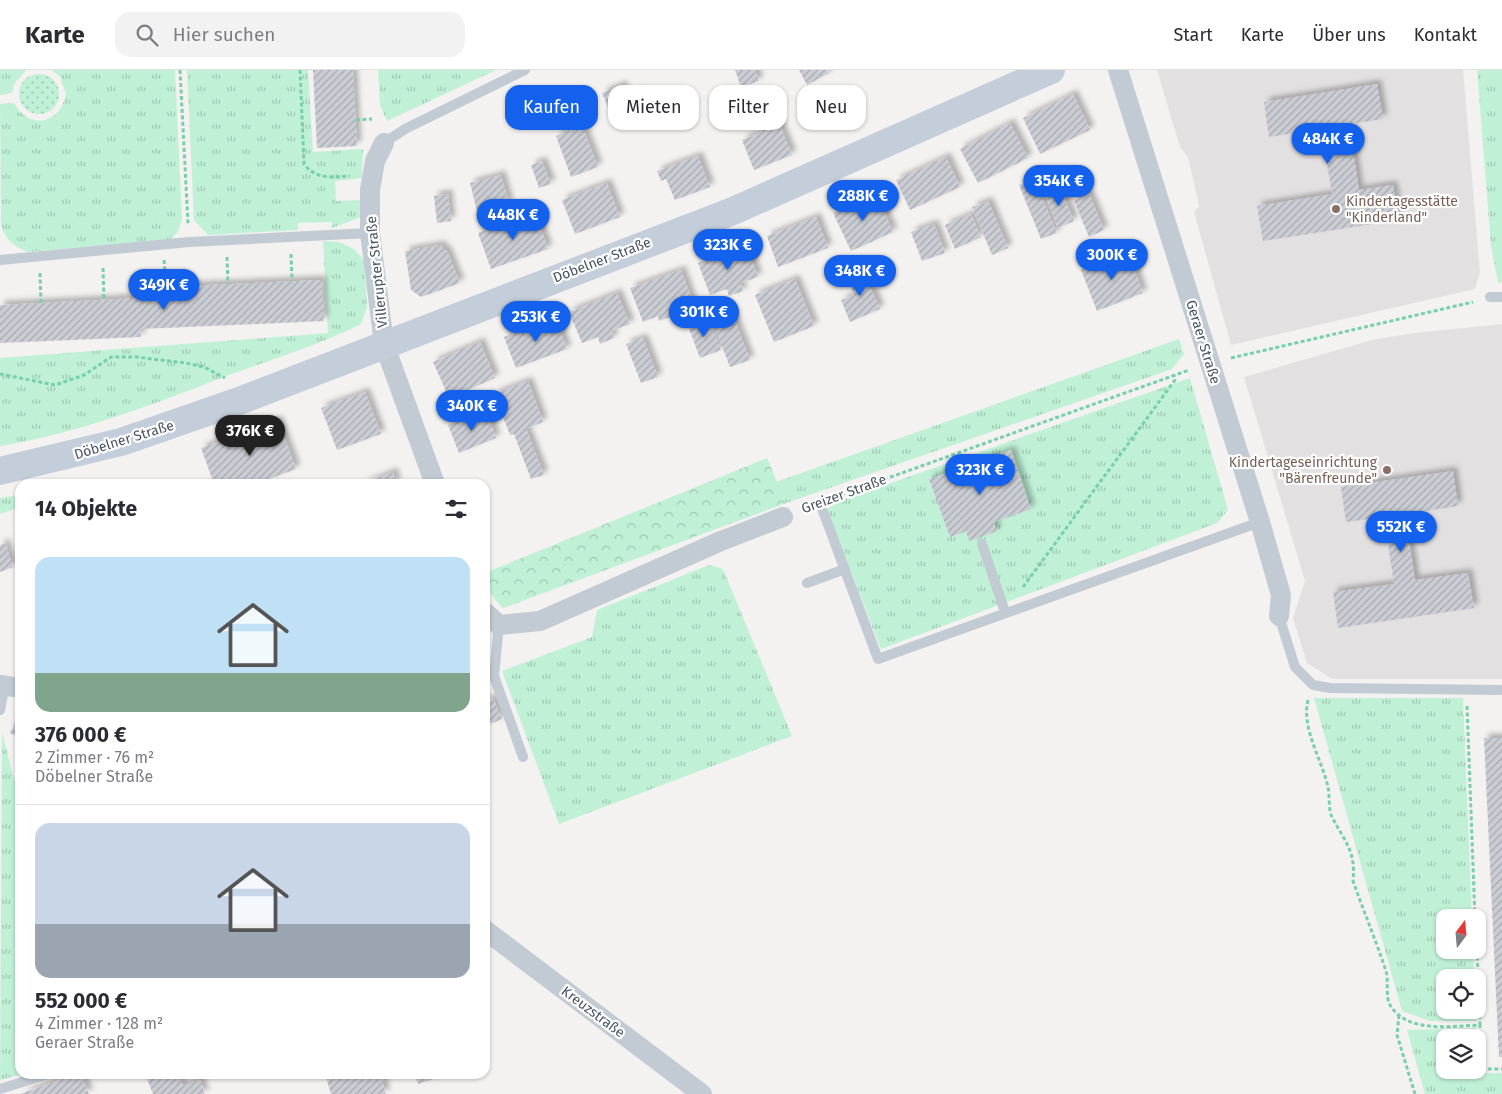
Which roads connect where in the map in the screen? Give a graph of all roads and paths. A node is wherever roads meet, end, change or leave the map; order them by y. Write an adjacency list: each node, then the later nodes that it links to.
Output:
1 (180, 70): 13 (path)
2 (300, 70): 9 (path)
3 (525, 70): 8 (lane)
4 (1051, 70): 25 (street, Döbelner Straße)
5 (1118, 70): 26 (street, Geraer Straße)
6 (372, 119): 7 (path)
7 (356, 120)
8 (384, 143): 9 (street, Villerupter Straße)
9 (373, 175): 10 (street, Villerupter Straße)
10 (370, 233): 11 (lane); 25 (street, Villerupter Straße)
11 (290, 237): 12 (lane); 18 (path)
12 (226, 240): 13 (lane); 19 (path)
13 (189, 242): 14 (lane)
14 (164, 245): 15 (lane); 20 (path)
15 (102, 251): 16 (lane); 23 (path)
16 (39, 257): 17 (lane); 24 (path)
17 (0, 260)
18 (292, 281)
19 (228, 284)
20 (166, 287)
21 (1502, 297): 22 (lane)
22 (1490, 298): 26 (path, Greizer Straße)
23 (104, 300)
24 (41, 303)
25 (384, 344): 29 (street, Döbelner Straße); 31 (street)
26 (1210, 363): 28 (path, Greizer Straße); 34 (street, Geraer Straße)
27 (0, 374): 29 (path)
28 (1174, 375): 32 (path, Greizer Straße); 38 (path)
29 (239, 401): 30 (street, Döbelner Straße)
30 (0, 472)
31 (433, 479)
32 (820, 503): 36 (lane)
33 (783, 517): 40 (street)
34 (1260, 522): 38 (lane); 39 (street, Geraer Straße)
35 (982, 544): 38 (lane)
36 (845, 569): 37 (lane); 38 (lane)
37 (807, 583)
38 (1005, 612)
39 (1279, 616): 41 (lane)
40 (492, 619): 46 (lane)
41 (1313, 685): 44 (lane); 50 (path)
42 (8, 686): 45 (lane)
43 (1502, 690): 44 (lane)
44 (1467, 691): 47 (path)
45 (0, 710)
46 (523, 757)
47 (1475, 909)
48 (490, 934): 55 (street, Kreuzstraße)
49 (1477, 959): 51 (path)
50 (1399, 1014): 51 (path); 56 (path)
51 (1480, 1025): 52 (path)
52 (1502, 1069)
53 (32, 1079): 54 (lane)
54 (0, 1089)
55 (702, 1094)
56 (1415, 1094)

